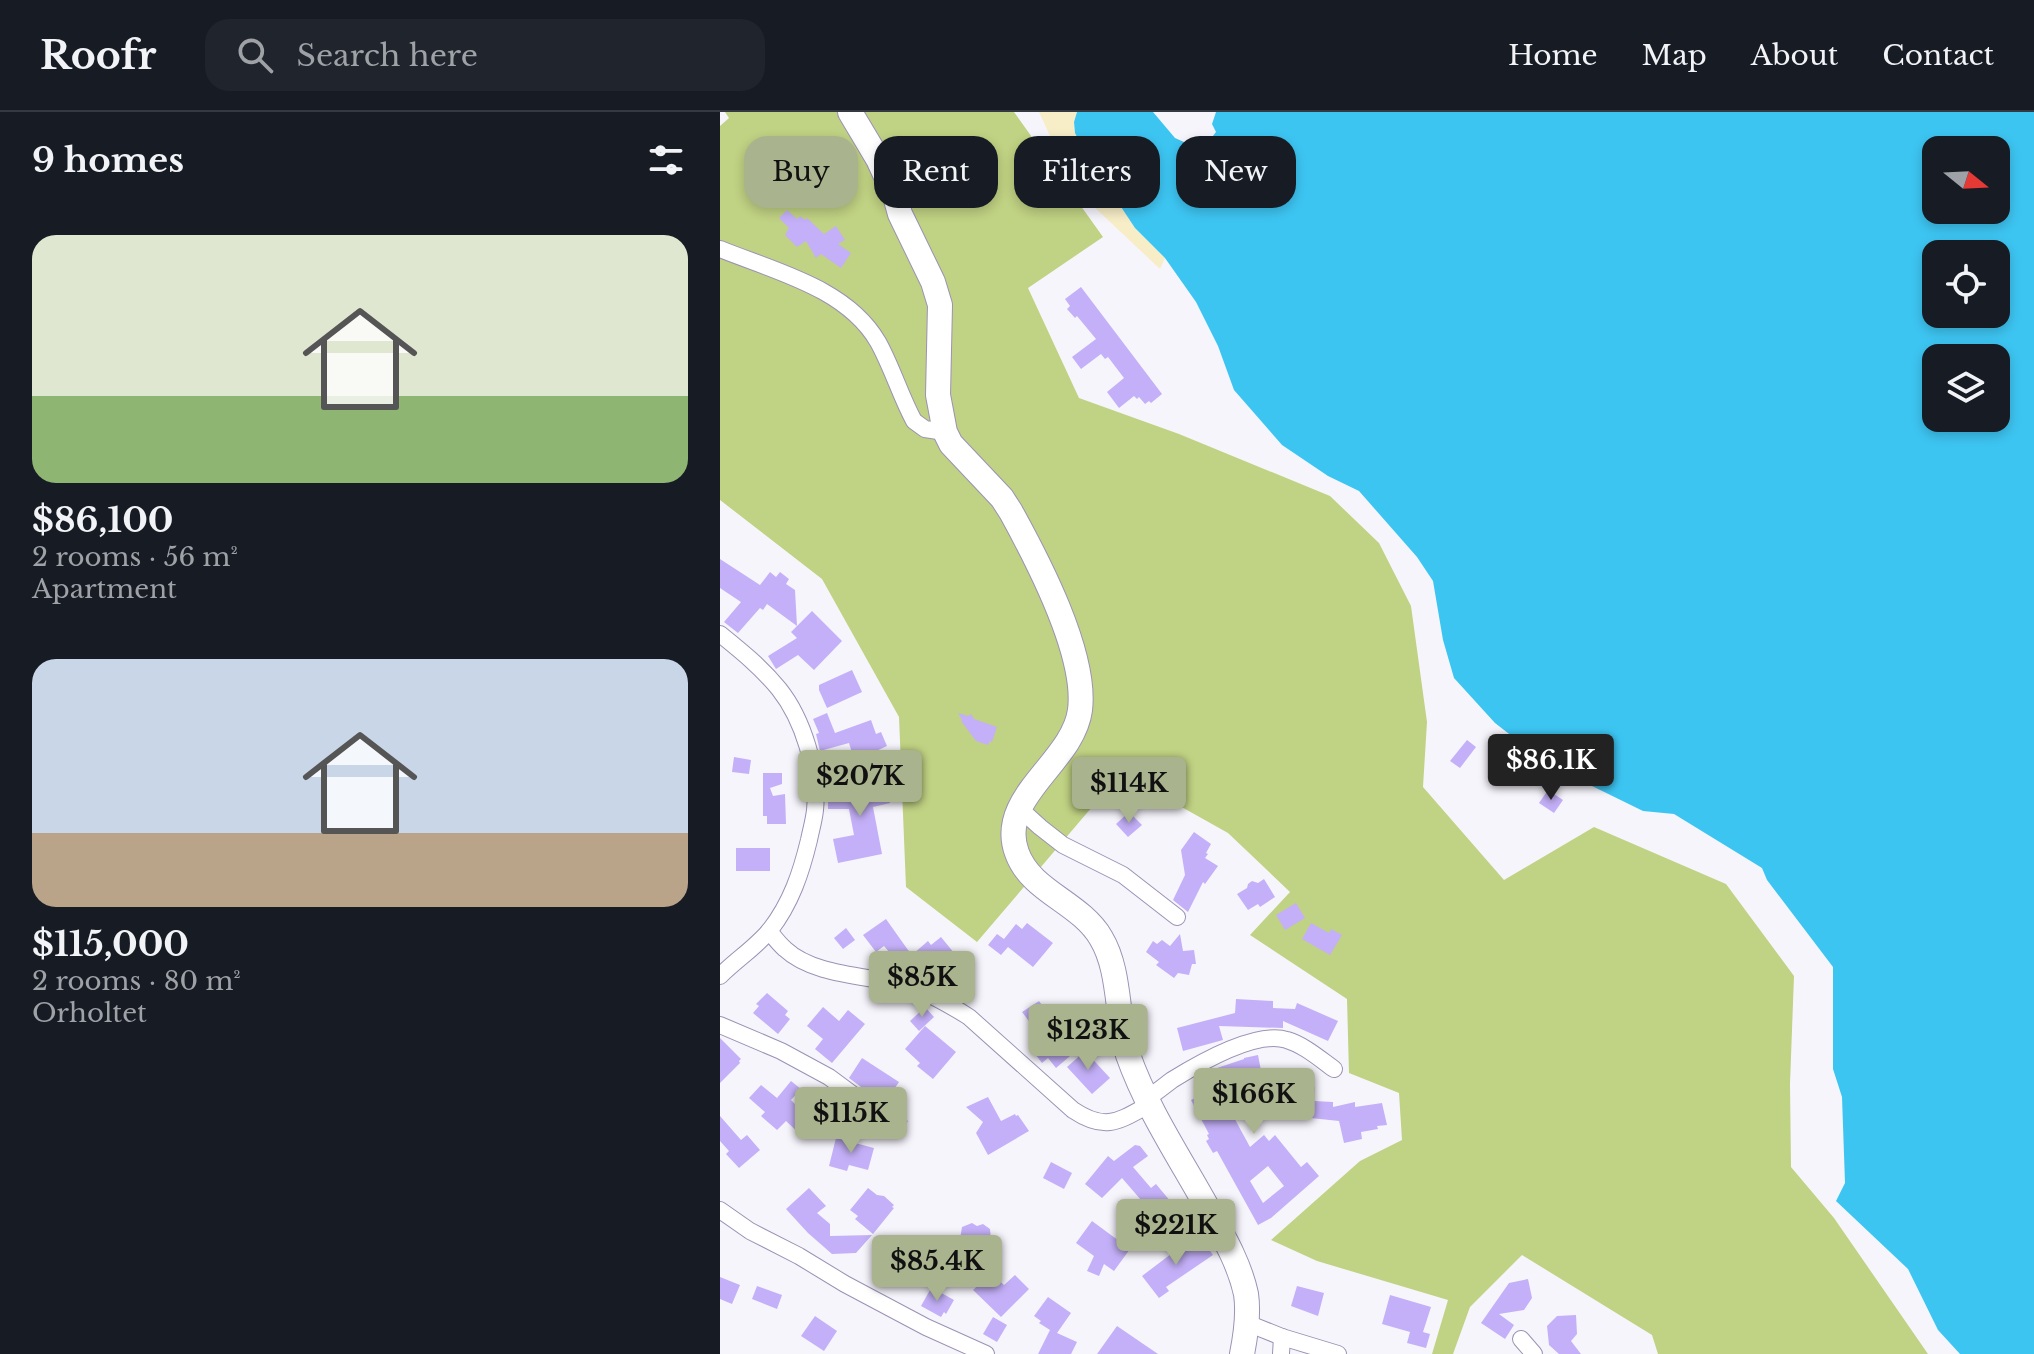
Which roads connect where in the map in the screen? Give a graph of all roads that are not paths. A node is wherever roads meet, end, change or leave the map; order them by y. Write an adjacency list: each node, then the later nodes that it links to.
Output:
1 (850, 112): 3 (main road)
2 (720, 249): 3 (street)
3 (945, 432): 5 (main road)
4 (720, 634): 7 (street)
5 (1019, 808): 6 (street); 11 (main road)
6 (1177, 917)
7 (769, 931): 8 (street); 11 (street)
8 (720, 976)
9 (720, 1025): 12 (street)
10 (1334, 1069): 11 (street)
11 (1148, 1101): 14 (main road)
12 (879, 1114)
13 (720, 1210): 17 (street)
14 (1247, 1323): 16 (street); 18 (main road)
15 (1521, 1339): 20 (street)
16 (1282, 1346): 19 (street)
17 (986, 1354)
18 (1242, 1354)
19 (1338, 1354)
20 (1534, 1354)

